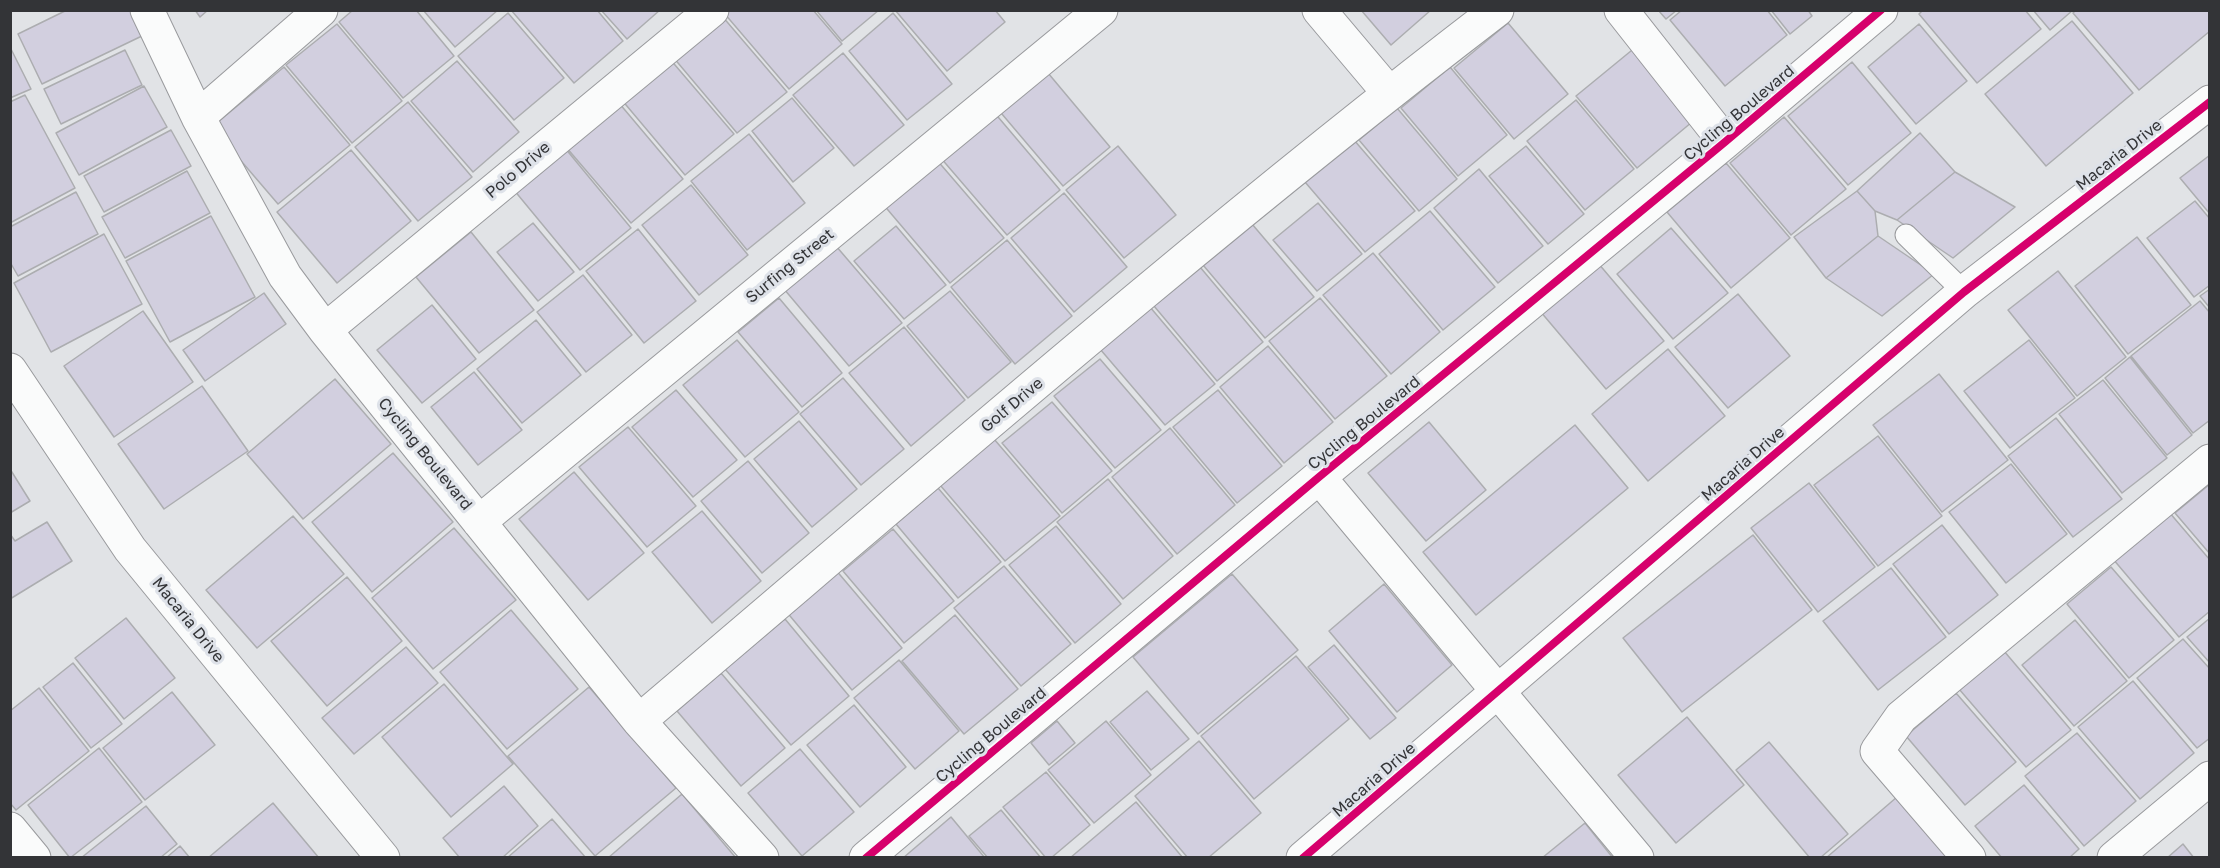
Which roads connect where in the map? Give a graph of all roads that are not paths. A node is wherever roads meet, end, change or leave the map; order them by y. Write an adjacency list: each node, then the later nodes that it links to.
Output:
1 (147, 10): 11 (street, Cycling Boulevard)
2 (321, 10): 11 (street)
3 (711, 10): 15 (street, Polo Drive)
4 (1101, 10): 19 (street, Surfing Street)
5 (1319, 10): 9 (street)
6 (1497, 10): 9 (street, Golf Drive)
7 (1621, 10): 12 (street)
8 (1881, 10): 12 (street, Cycling Boulevard)
9 (1389, 93): 21 (street, Golf Drive)
10 (2210, 102): 14 (street, Macaria Drive)
11 (198, 117): 15 (street, Cycling Boulevard)
12 (1725, 142): 18 (street, Cycling Boulevard)
13 (1906, 235): 14 (lane)
14 (1964, 292): 20 (street, Macaria Drive)
15 (325, 330): 19 (street, Cycling Boulevard)
16 (10, 370): 25 (street, Macaria Drive)
17 (2210, 461): 30 (street)
18 (1319, 477): 20 (street); 27 (street, Cycling Boulevard)
19 (479, 522): 21 (street, Cycling Boulevard)
20 (1497, 692): 28 (street, Macaria Drive); 29 (street)
21 (639, 721): 26 (street, Cycling Boulevard)
22 (2210, 778): 31 (street)
23 (10, 829): 24 (street)
24 (34, 858)
25 (383, 858)
26 (762, 858)
27 (866, 858)
28 (1303, 858)
29 (1637, 858)
30 (1969, 858)
31 (2114, 858)

